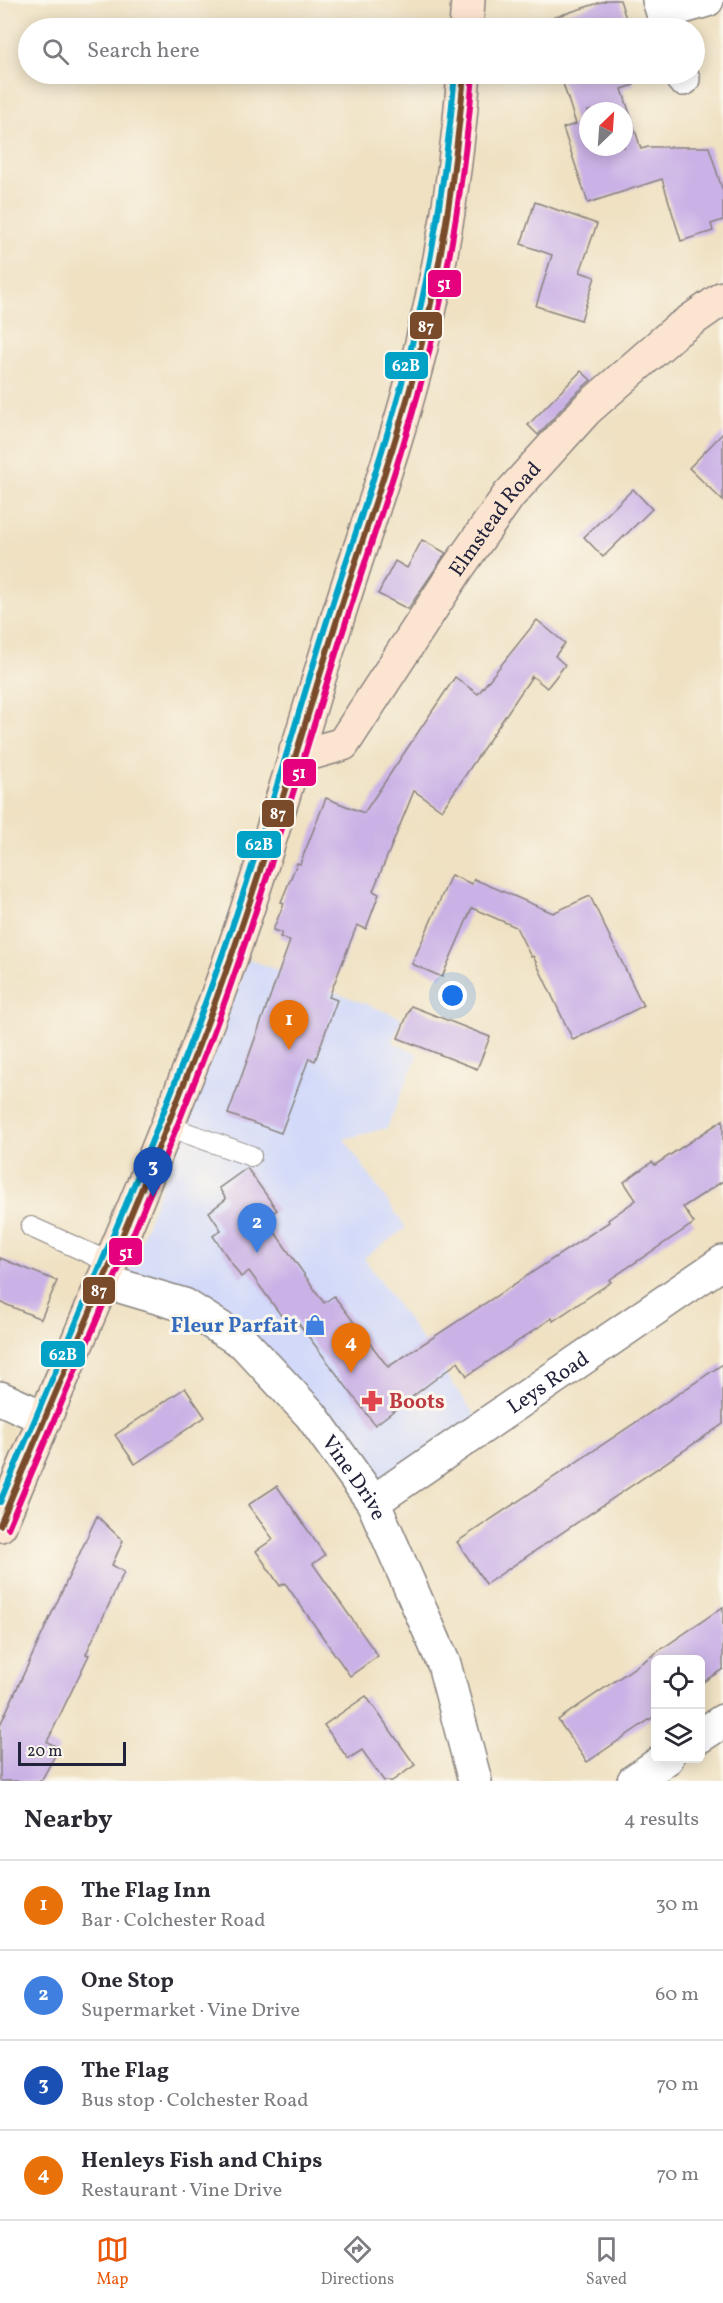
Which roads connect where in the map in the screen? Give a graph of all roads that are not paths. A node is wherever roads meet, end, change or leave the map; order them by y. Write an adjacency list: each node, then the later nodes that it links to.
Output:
1 (468, 0): 4 (main road)
2 (707, 0): 3 (street)
3 (663, 14)
4 (467, 18)
5 (463, 84): 7 (main road)
6 (723, 298): 7 (main road, Elmstead Road)
7 (296, 750): 8 (main road)
8 (166, 1126): 9 (lane); 12 (main road)
9 (250, 1156)
10 (31, 1227): 12 (lane)
11 (723, 1262): 15 (street, Leys Road)
12 (107, 1272): 14 (main road); 15 (street, Vine Drive)
13 (0, 1398): 14 (street)
14 (45, 1418): 16 (main road)
15 (373, 1503): 20 (street, Vine Drive)
16 (0, 1525)
17 (723, 1720): 18 (street)
18 (705, 1733)
19 (660, 1763): 21 (street)
20 (475, 1781)
21 (634, 1781)

